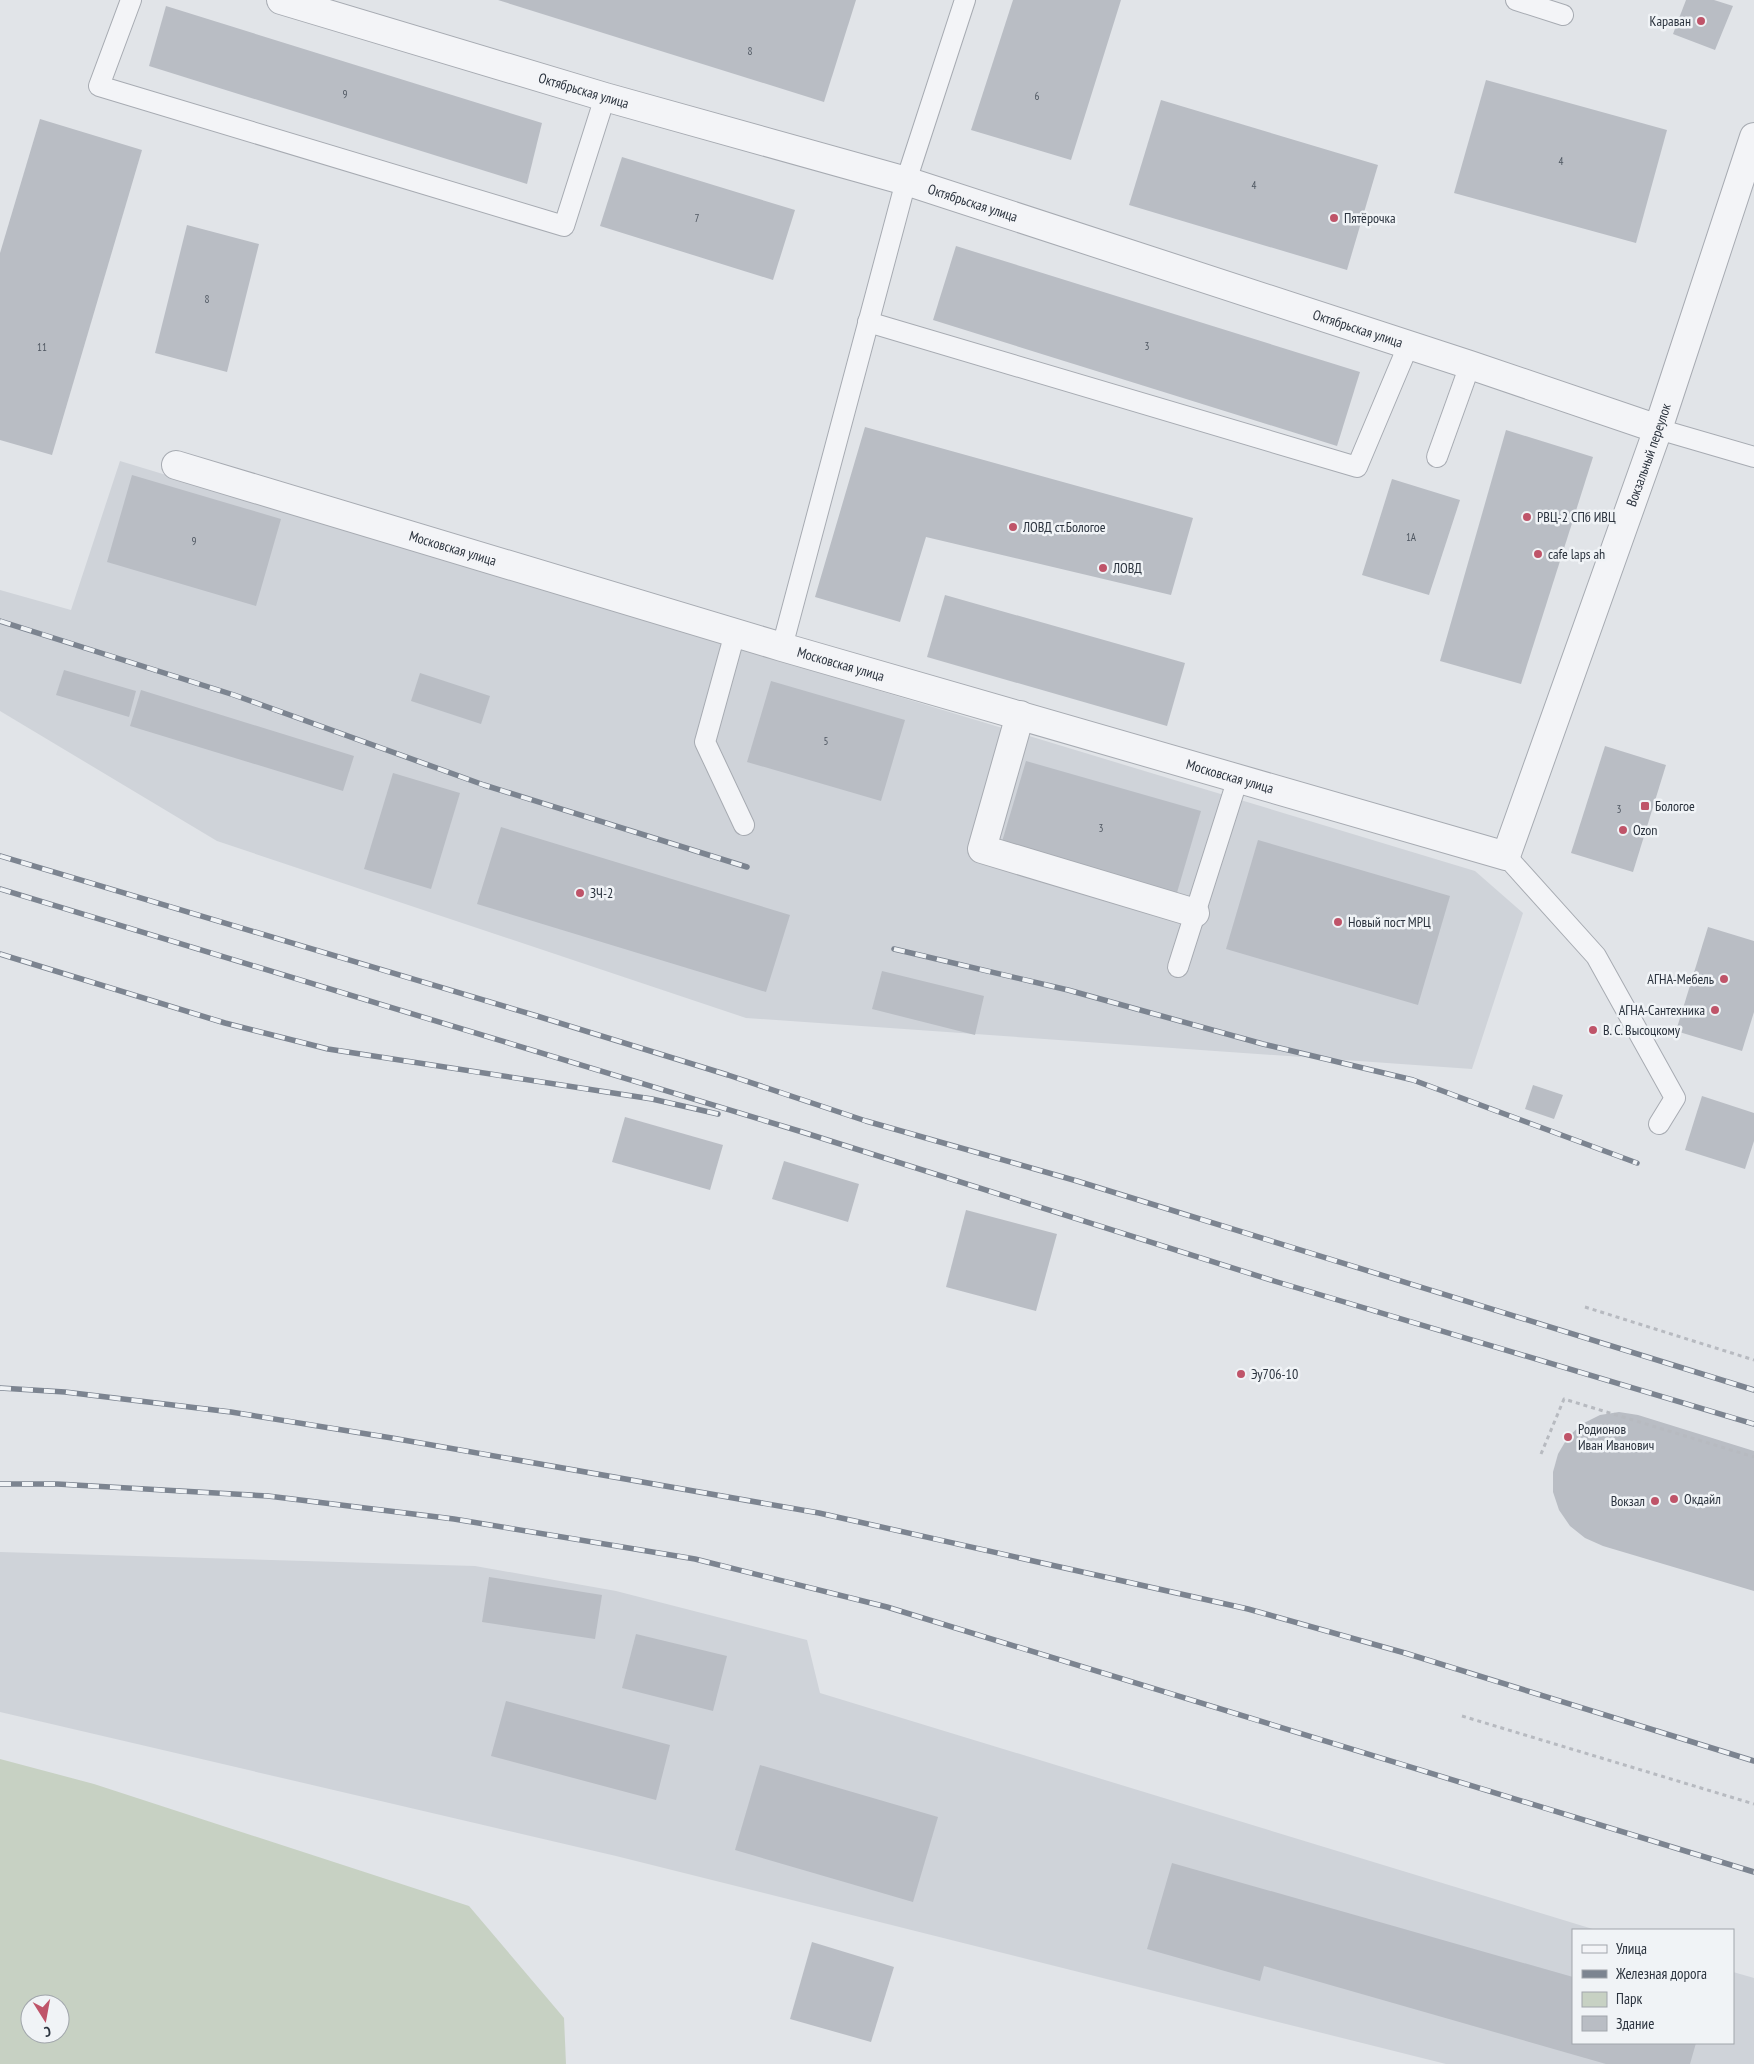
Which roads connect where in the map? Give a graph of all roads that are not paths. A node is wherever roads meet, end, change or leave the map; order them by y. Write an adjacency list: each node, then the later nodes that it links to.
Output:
1 (130, 0): 7 (lane)
2 (281, 0): 5 (street, Октябрьская улица)
3 (965, 0): 9 (lane)
4 (1516, 0): 6 (lane)
5 (315, 5): 7 (street, Октябрьская улица)
6 (1563, 15)
7 (605, 97): 9 (street, Октябрьская улица)
8 (1754, 137): 13 (street, Вокзальный переулок)
9 (906, 181): 10 (lane); 11 (street, Октябрьская улица)
10 (868, 322): 11 (lane); 18 (lane)
11 (1408, 346): 12 (street, Октябрьская улица)
12 (1470, 365): 13 (street, Октябрьская улица); 14 (lane)
13 (1658, 429): 15 (lane); 22 (street, Вокзальный переулок)
14 (1437, 457)
15 (1754, 457)
16 (176, 465): 17 (street, Московская улица)
17 (735, 633): 18 (street, Московская улица); 21 (lane)
18 (782, 647): 19 (street, Московская улица)
19 (1020, 715): 20 (street, Московская улица); 23 (street)
20 (1238, 778): 22 (street, Московская улица); 23 (lane)
21 (744, 825)
22 (1506, 856): 25 (lane)
23 (1195, 913): 24 (lane)
24 (1178, 967)
25 (1659, 1124)

